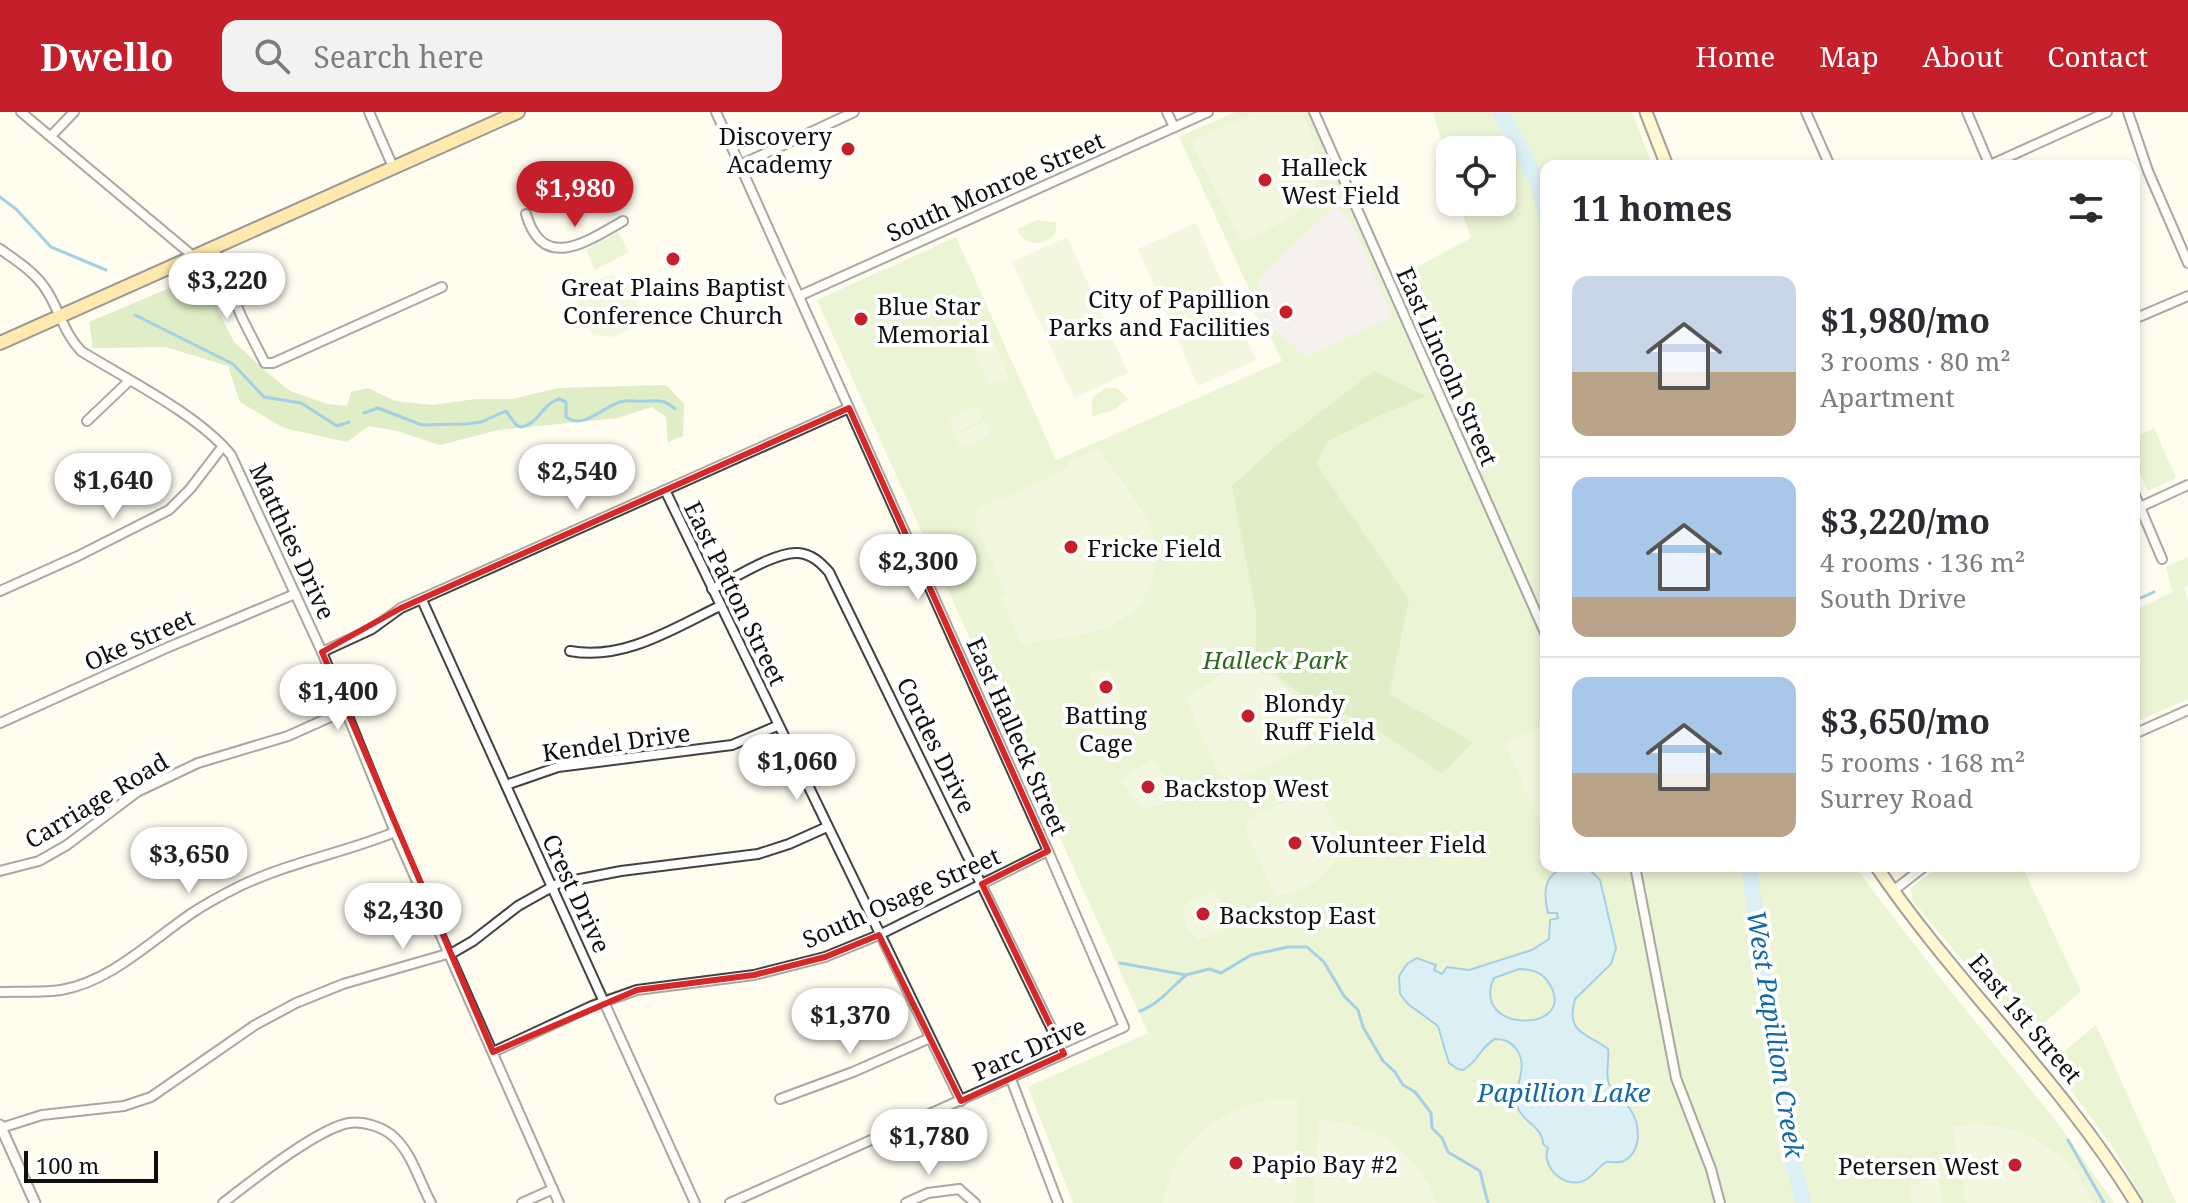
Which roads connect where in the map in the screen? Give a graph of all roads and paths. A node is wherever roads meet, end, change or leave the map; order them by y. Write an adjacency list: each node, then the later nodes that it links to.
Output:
1 (21, 112): 16 (street)
2 (74, 112): 16 (street)
3 (369, 112): 22 (street)
4 (518, 112): 22 (main road)
5 (716, 112): 21 (street, East Halleck Street)
6 (854, 112): 21 (street)
7 (1167, 112): 15 (street)
8 (1208, 112): 15 (street, South Monroe Street)
9 (1314, 112): 48 (street, East Lincoln Street)
10 (1646, 112): 17 (main road)
11 (1806, 112): 18 (street)
12 (1967, 112): 19 (street)
13 (2107, 112): 20 (street)
14 (2128, 112): 28 (street)
15 (1174, 127): 30 (street, South Monroe Street)
16 (51, 136): 27 (street)
17 (1665, 160)
18 (1827, 160)
19 (1987, 160)
20 (2002, 160)
21 (740, 165): 30 (street, East Halleck Street)
22 (393, 167): 25 (main road)
23 (526, 214): 24 (street)
24 (623, 221)
25 (213, 247): 27 (main road); 29 (street)
26 (0, 249): 32 (street, Matthies Drive)
27 (193, 256): 32 (main road)
28 (2188, 263)
29 (442, 287)
30 (799, 296): 36 (street, East Halleck Street)
31 (2188, 296): 33 (street)
32 (58, 316): 34 (main road); 35 (street, Matthies Drive)
33 (2140, 316)
34 (0, 343)
35 (129, 381): 37 (street); 38 (street, Matthies Drive)
36 (849, 408): 40 (street); 59 (street, East Halleck Street)
37 (87, 421)
38 (223, 446): 44 (street); 45 (street, Matthies Drive)
39 (2188, 485): 41 (street)
40 (665, 490): 43 (street, East Patton Street); 46 (street)
41 (2140, 507): 42 (street)
42 (2162, 559)
43 (712, 589): 47 (street, East Patton Street); 64 (street, Cordes Drive)
44 (0, 591)
45 (295, 594): 50 (street, Matthies Drive); 53 (street, Oke Street)
46 (422, 600): 50 (street); 56 (street, Crest Drive)
47 (720, 606): 49 (street); 54 (street, East Patton Street)
48 (1540, 621)
49 (570, 651)
50 (322, 652): 51 (street, Matthies Drive)
51 (346, 710): 58 (street, Matthies Drive); 60 (street, Carriage Road)
52 (2188, 710): 55 (street)
53 (0, 723)
54 (777, 726): 56 (street, Kendel Drive); 57 (street, East Patton Street)
55 (2140, 731)
56 (506, 785): 65 (street, Crest Drive)
57 (827, 827): 65 (street); 67 (street, East Patton Street)
58 (395, 832): 68 (street, Matthies Drive); 69 (street)
59 (1048, 851): 64 (street, South Osage Street); 71 (street, East Halleck Street)
60 (0, 871)
61 (1636, 872): 92 (street)
62 (1880, 872): 66 (main road, East 1st Street)
63 (1917, 872): 66 (street)
64 (982, 884): 67 (street, South Osage Street); 74 (street, Cordes Drive)
65 (552, 886): 68 (street); 70 (street, Crest Drive)
66 (1893, 891): 93 (main road, East 1st Street)
67 (879, 935): 70 (street, South Osage Street); 72 (street, East Patton Street)
68 (449, 955): 73 (street, Matthies Drive); 78 (street)
69 (0, 992)
70 (604, 1001): 73 (street, South Osage Street); 87 (street, Crest Drive)
71 (1124, 1027): 74 (street, Parc Drive)
72 (930, 1038): 76 (street); 77 (street, East Patton Street)
73 (493, 1052): 80 (street, Matthies Drive)
74 (1064, 1054): 75 (street, Parc Drive)
75 (1011, 1079): 77 (street, Parc Drive); 91 (street)
76 (780, 1099)
77 (961, 1101): 88 (street, Parc Drive)
78 (1, 1126): 82 (street)
79 (962, 1179): 81 (street)
80 (553, 1189): 85 (street); 86 (street, Matthies Drive)
81 (959, 1189): 89 (street); 90 (street)
82 (35, 1203)
83 (223, 1203): 84 (street)
84 (431, 1203)
85 (522, 1203)
86 (559, 1203)
87 (695, 1203)
88 (730, 1203)
89 (906, 1203)
90 (975, 1203)
91 (1058, 1203)
92 (1720, 1203)
93 (2136, 1203)

